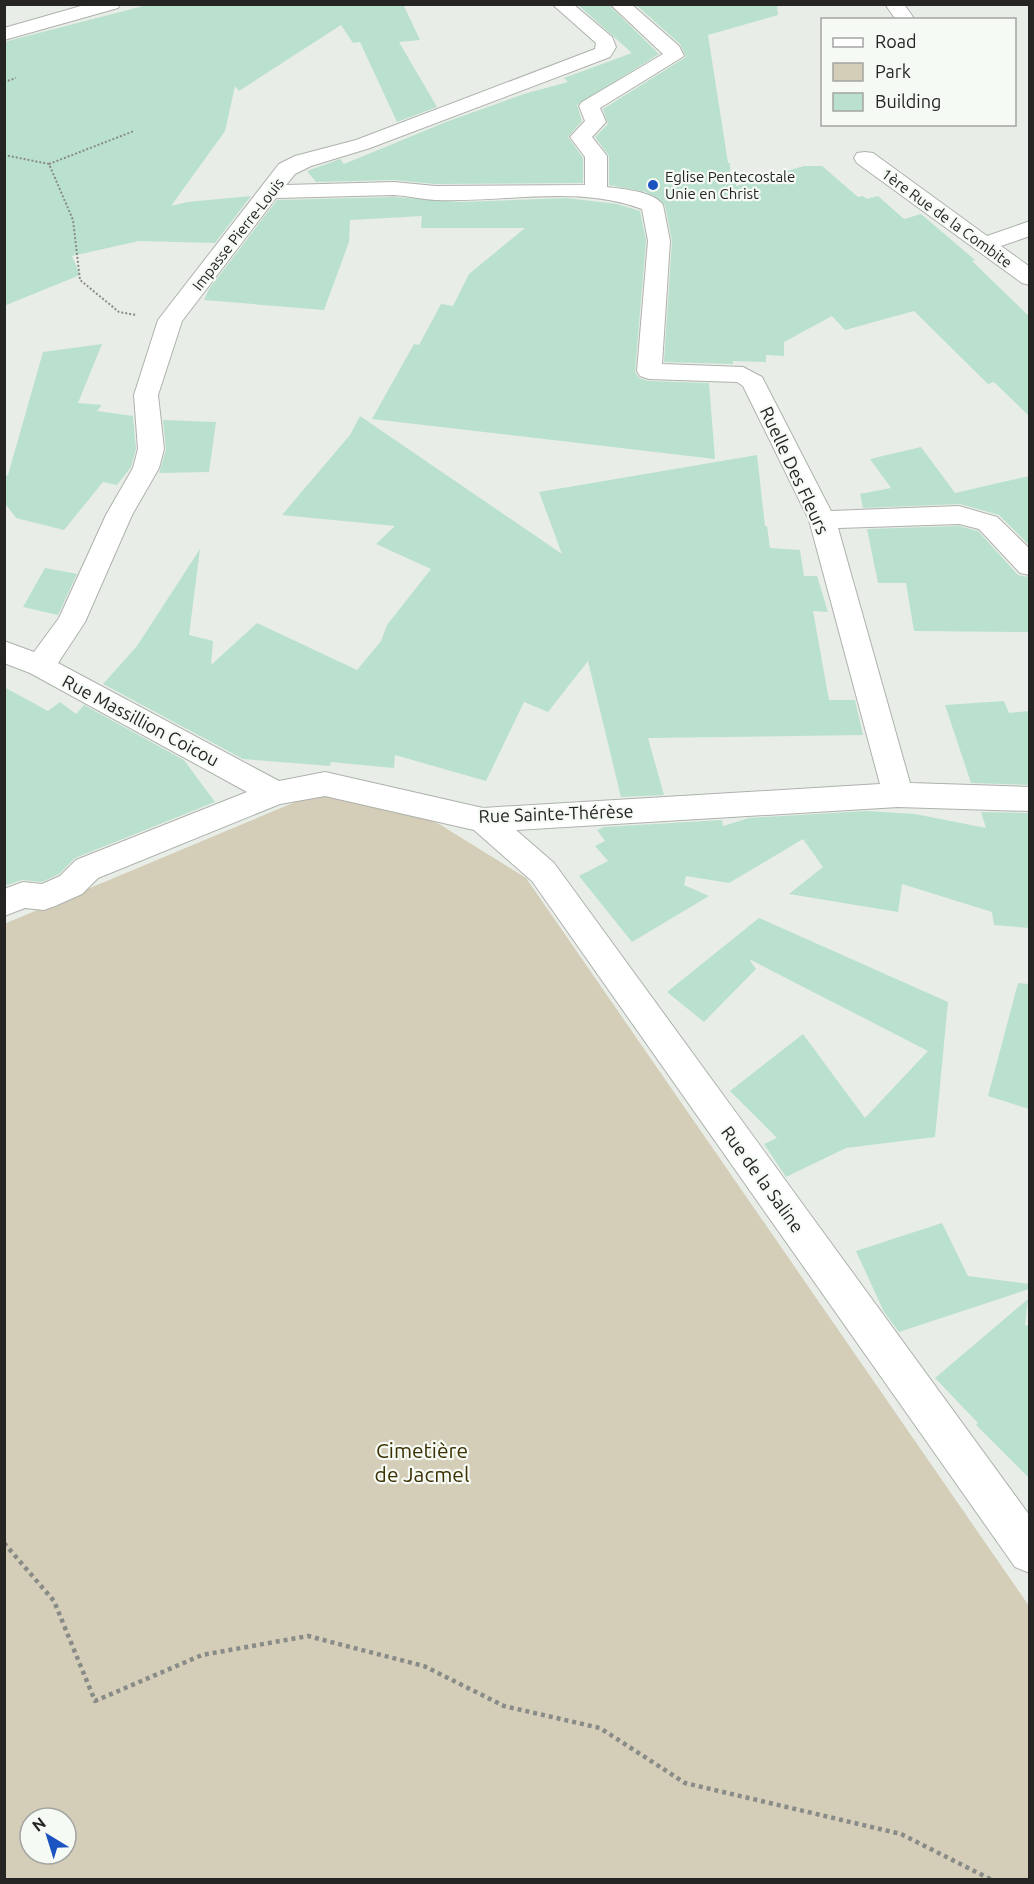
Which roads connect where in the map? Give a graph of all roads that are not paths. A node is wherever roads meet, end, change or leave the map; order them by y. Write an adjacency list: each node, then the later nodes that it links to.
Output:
1 (111, 4): 6 (street)
2 (561, 4): 8 (street, Impasse Pierre-Louis)
3 (619, 4): 9 (street)
4 (894, 4): 5 (street)
5 (904, 18)
6 (4, 34)
7 (865, 158): 11 (street, 1ère Rue de la Combite)
8 (271, 191): 9 (street); 16 (street, Impasse Pierre-Louis)
9 (596, 192): 13 (street, Ruelle Des Fleurs)
10 (1029, 228): 11 (street)
11 (982, 245): 12 (street, 1ère Rue de la Combite)
12 (1029, 279)
13 (822, 520): 14 (street); 18 (street, Ruelle Des Fleurs)
14 (1029, 566)
15 (4, 651): 16 (street, Rue Massillion Coicou)
16 (40, 666): 17 (street, Rue Massillion Coicou)
17 (276, 793): 20 (street, Rue Sainte-Thérèse); 21 (street, Rue Sainte-Thérèse)
18 (898, 795): 19 (street, Rue Sainte-Thérèse); 20 (street, Rue Sainte-Thérèse)
19 (1029, 799)
20 (483, 820): 22 (street, Rue de la Saline)
21 (4, 903)
22 (1029, 1552)

